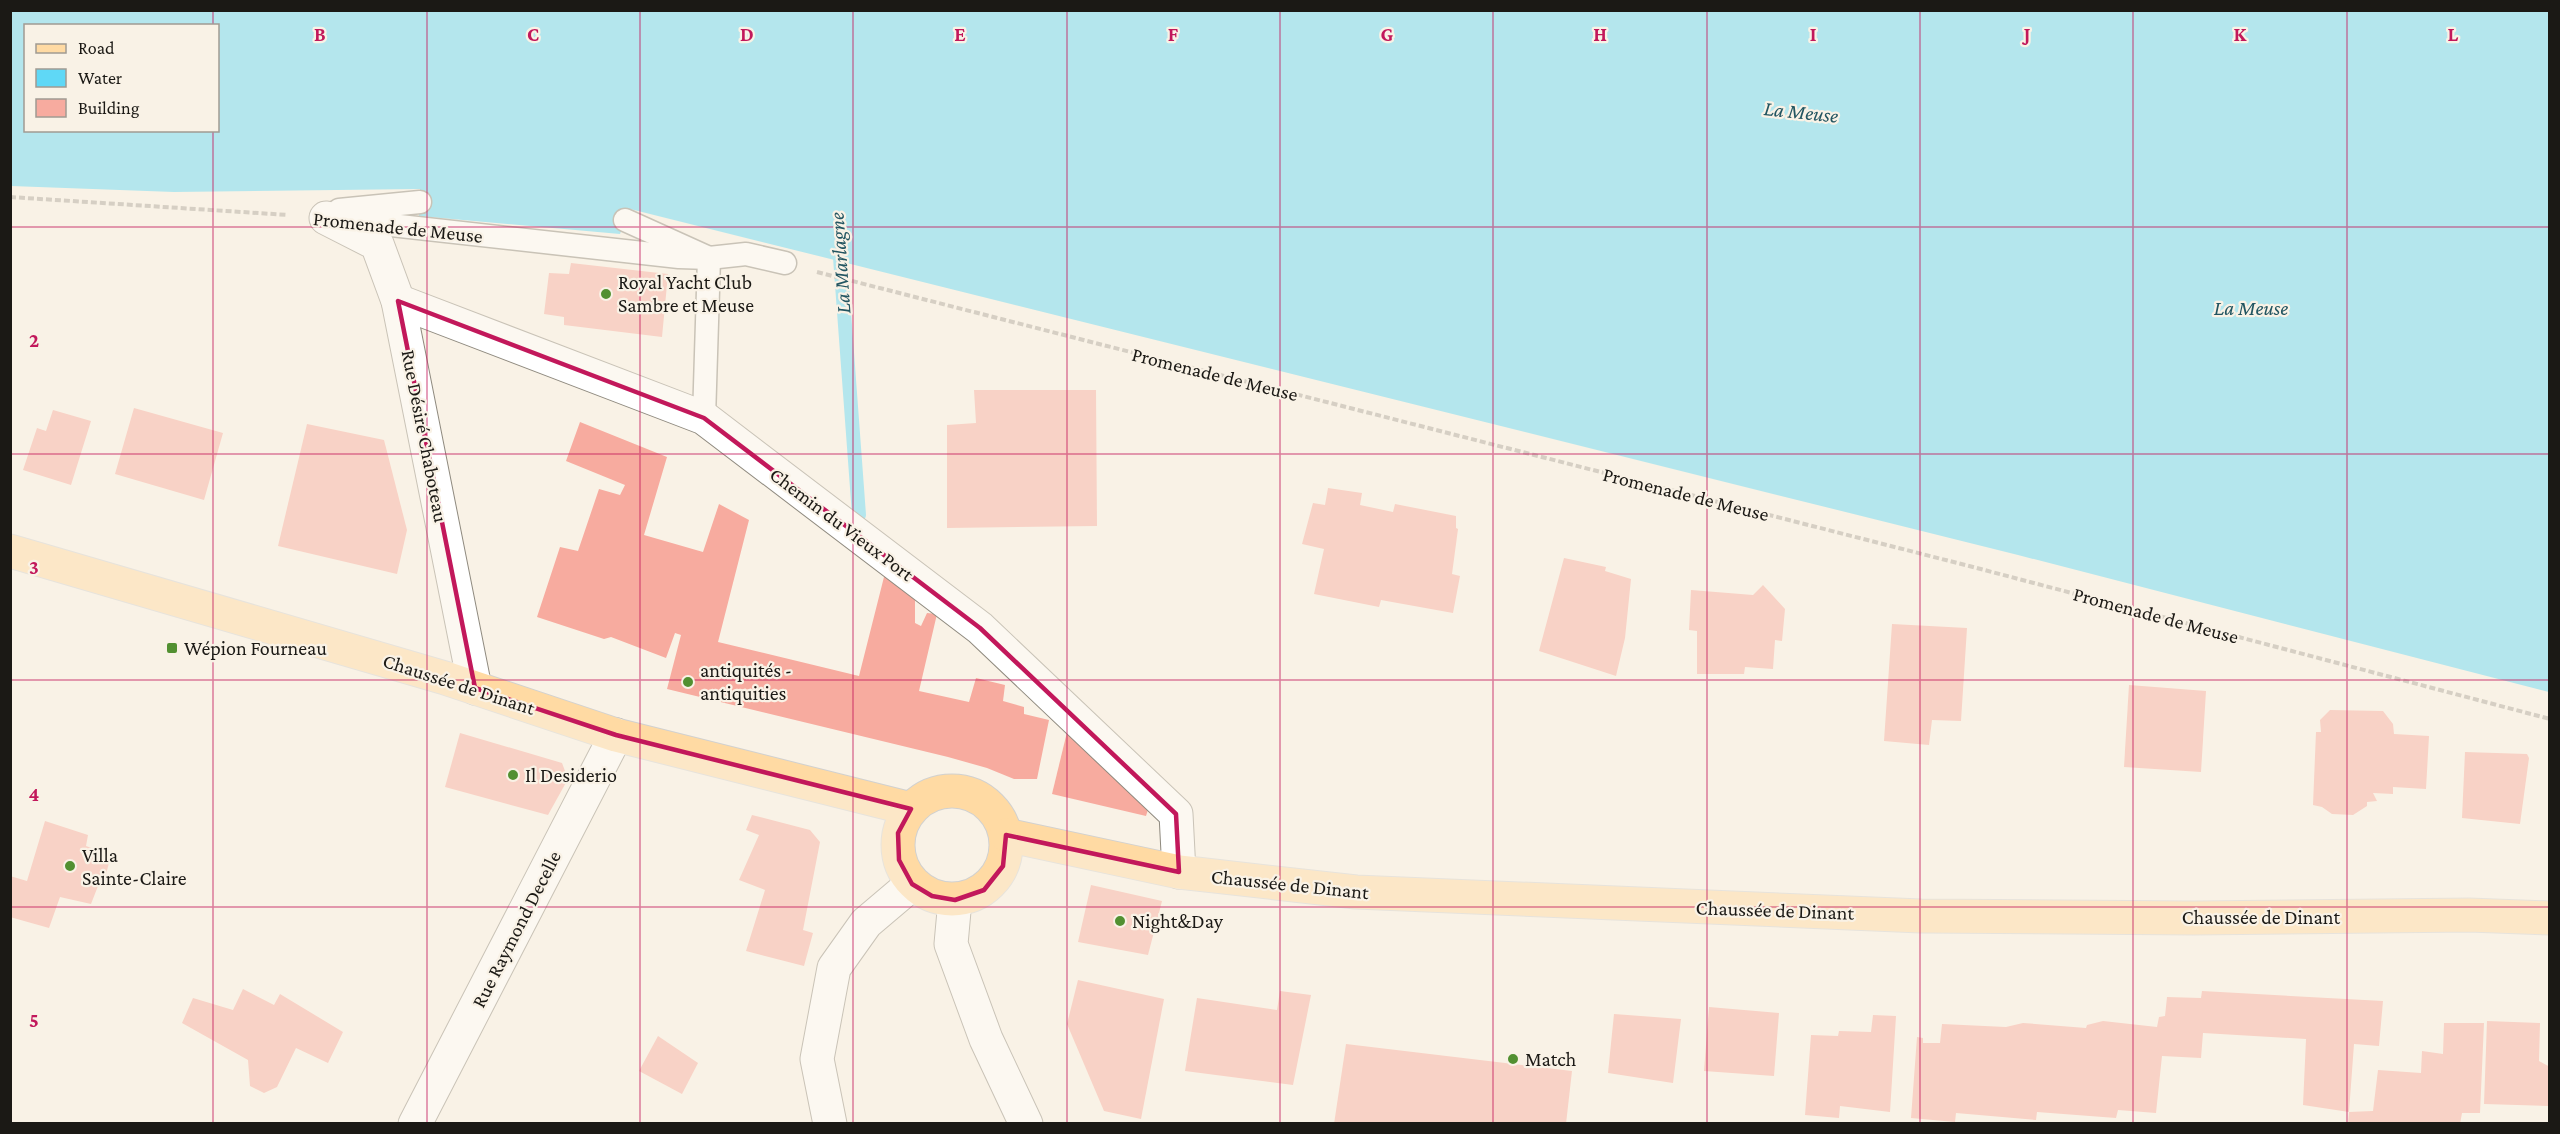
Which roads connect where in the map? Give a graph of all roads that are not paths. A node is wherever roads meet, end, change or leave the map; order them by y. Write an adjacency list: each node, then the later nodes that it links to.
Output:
1 (420, 202): 2 (lane)
2 (326, 218): 4 (lane, Promenade de Meuse); 6 (street, Rue Désiré Chaboteau)
3 (625, 220): 4 (lane)
4 (709, 258): 5 (lane, Promenade de Meuse); 7 (lane)
5 (784, 263)
6 (398, 301): 7 (street, Chemin du Vieux Port); 9 (street, Rue Désiré Chaboteau)
7 (704, 418): 13 (street, Chemin du Vieux Port)
8 (10, 551): 9 (main road, Chaussée de Dinant)
9 (475, 688): 10 (main road, Chaussée de Dinant)
10 (616, 735): 11 (main road, Chaussée de Dinant); 17 (street, Rue Raymond Decelle)
11 (910, 809): 12 (main road); 14 (main road)
12 (1006, 835): 13 (main road, Chaussée de Dinant); 15 (main road)
13 (1179, 872): 16 (main road, Chaussée de Dinant)
14 (912, 884): 15 (main road); 18 (street)
15 (955, 900): 19 (street)
16 (2550, 918)
17 (415, 1124)
18 (830, 1124)
19 (1026, 1124)

